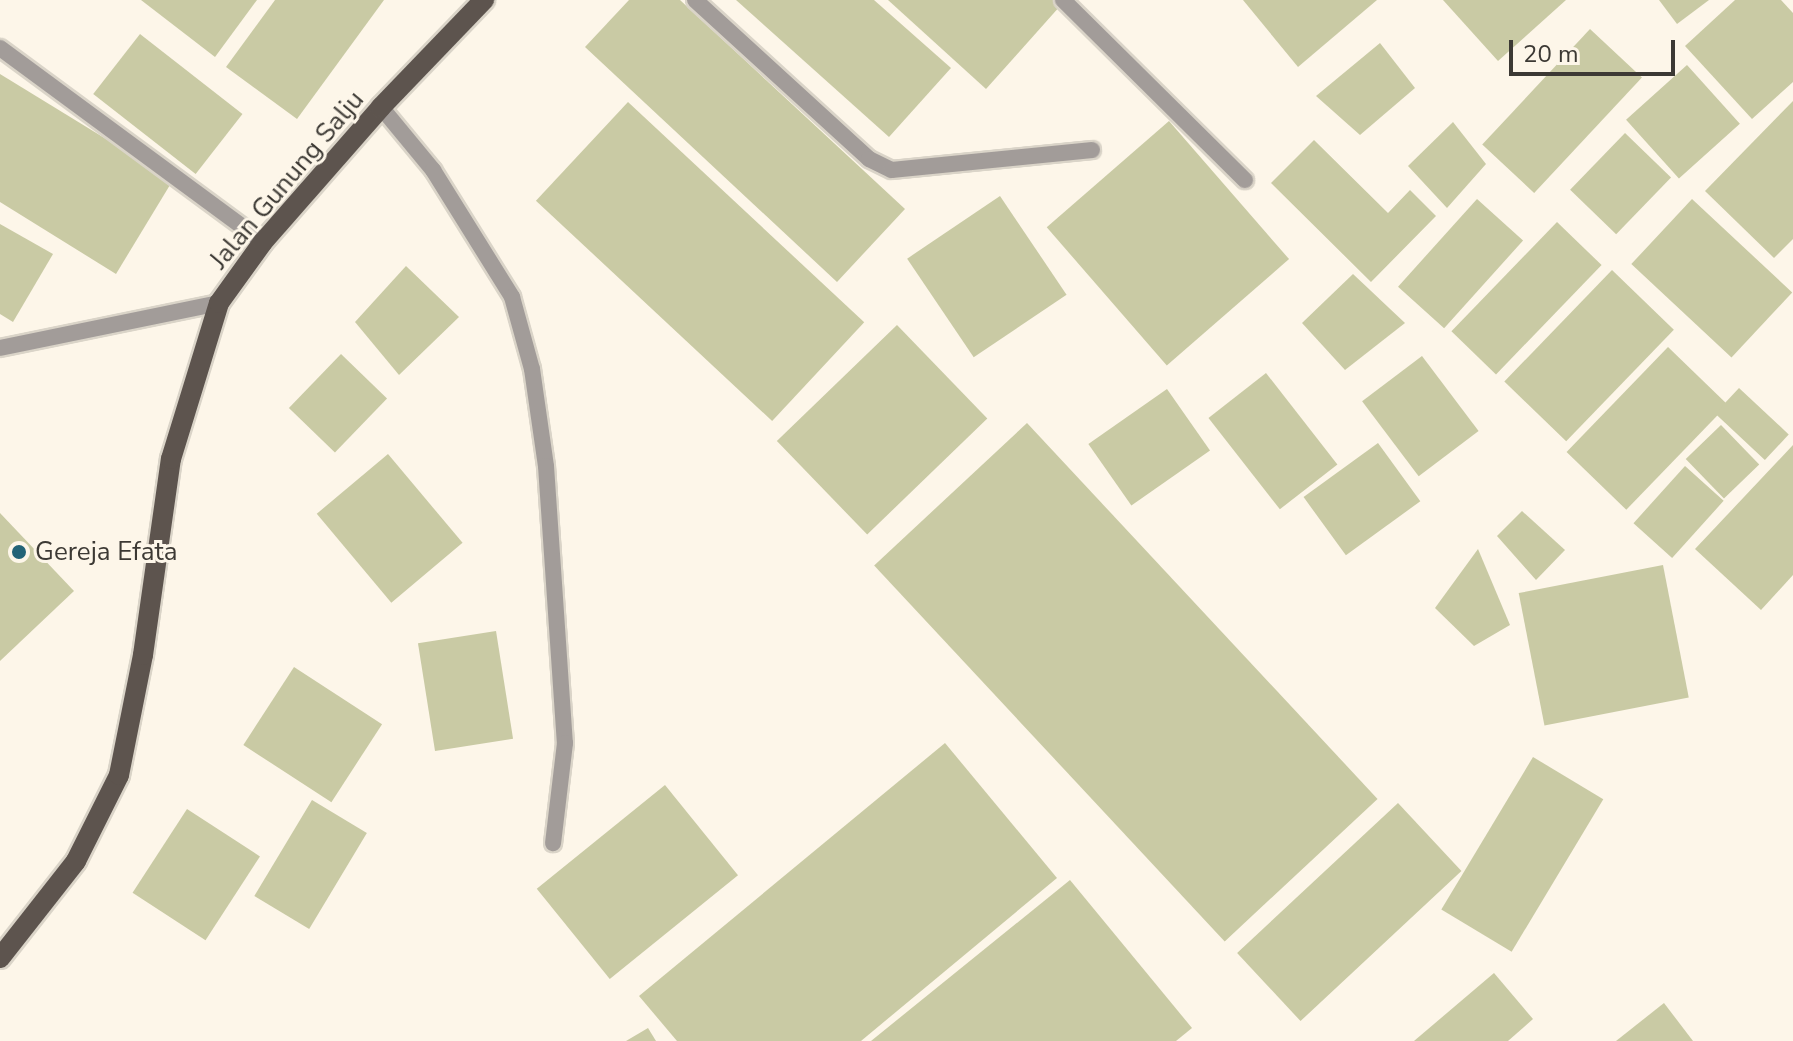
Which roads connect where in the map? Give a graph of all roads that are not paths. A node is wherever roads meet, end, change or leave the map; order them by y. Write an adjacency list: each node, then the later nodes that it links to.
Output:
1 (484, 0): 5 (main road, Jalan Gunung Salju)
2 (695, 0): 6 (street)
3 (1063, 0): 7 (street)
4 (0, 48): 8 (street)
5 (381, 107): 8 (main road, Jalan Gunung Salju); 11 (street)
6 (1092, 150)
7 (1245, 180)
8 (263, 242): 9 (main road, Jalan Gunung Salju)
9 (219, 303): 10 (street); 12 (main road, Jalan Gunung Salju)
10 (0, 348)
11 (553, 843)
12 (0, 958)

